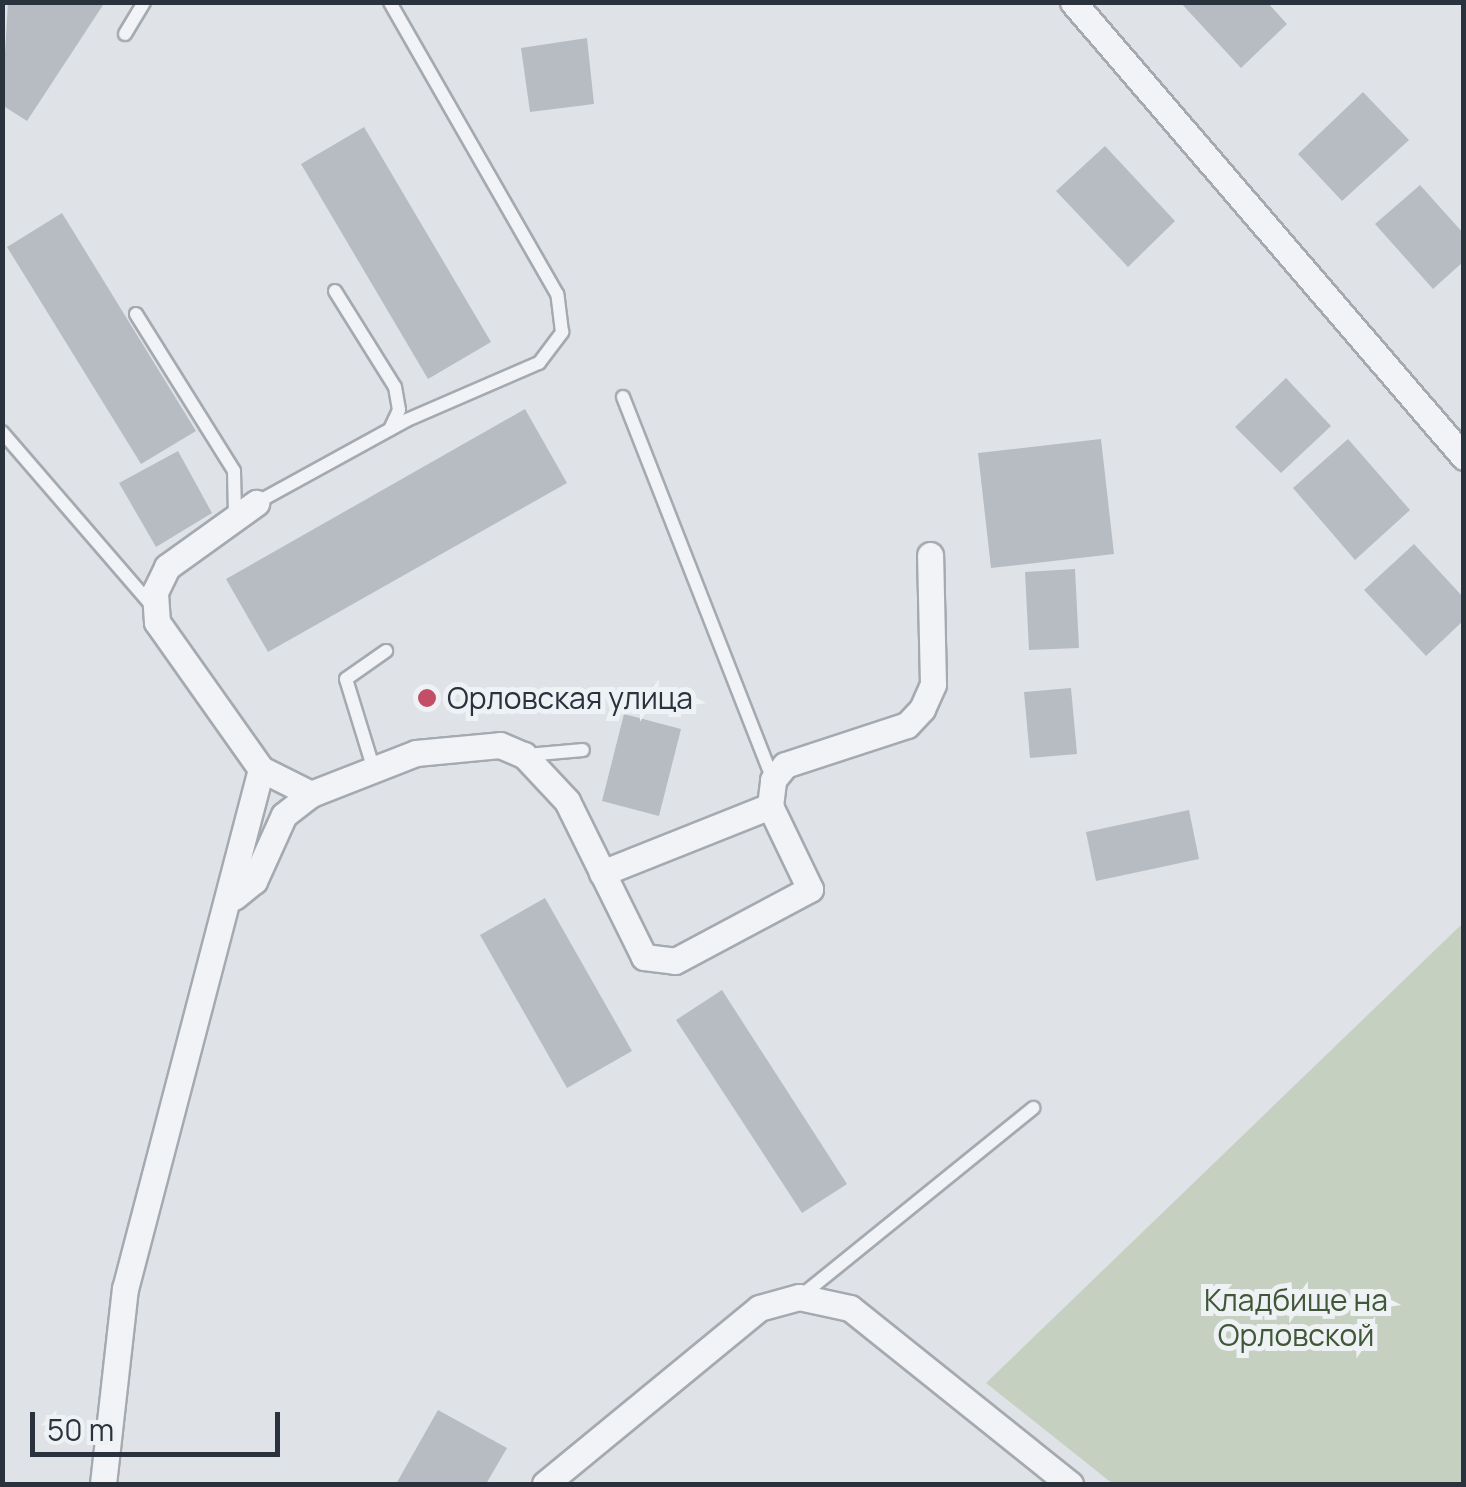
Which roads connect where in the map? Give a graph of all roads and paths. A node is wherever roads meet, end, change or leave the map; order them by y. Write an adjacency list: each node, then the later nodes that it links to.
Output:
1 (144, 2): 4 (lane)
2 (390, 2): 8 (lane)
3 (1074, 2): 10 (street)
4 (125, 34)
5 (335, 292): 8 (lane)
6 (136, 314): 11 (lane)
7 (623, 398): 19 (lane)
8 (388, 430): 11 (lane)
9 (2, 432): 13 (lane)
10 (1464, 457)
11 (250, 499): 13 (street)
12 (930, 555): 19 (street)
13 (154, 608): 17 (street)
14 (386, 650): 18 (lane)
15 (583, 750): 16 (lane)
16 (524, 755): 18 (street); 22 (street)
17 (261, 769): 20 (street); 23 (street)
18 (374, 770): 20 (street)
19 (772, 780): 21 (street)
20 (311, 794): 23 (street)
21 (770, 806): 22 (street); 22 (street)
22 (602, 873)
23 (234, 897): 26 (street)
24 (1034, 1108): 25 (lane)
25 (799, 1297): 27 (street); 28 (street)
26 (104, 1484)
27 (545, 1484)
28 (1070, 1484)

